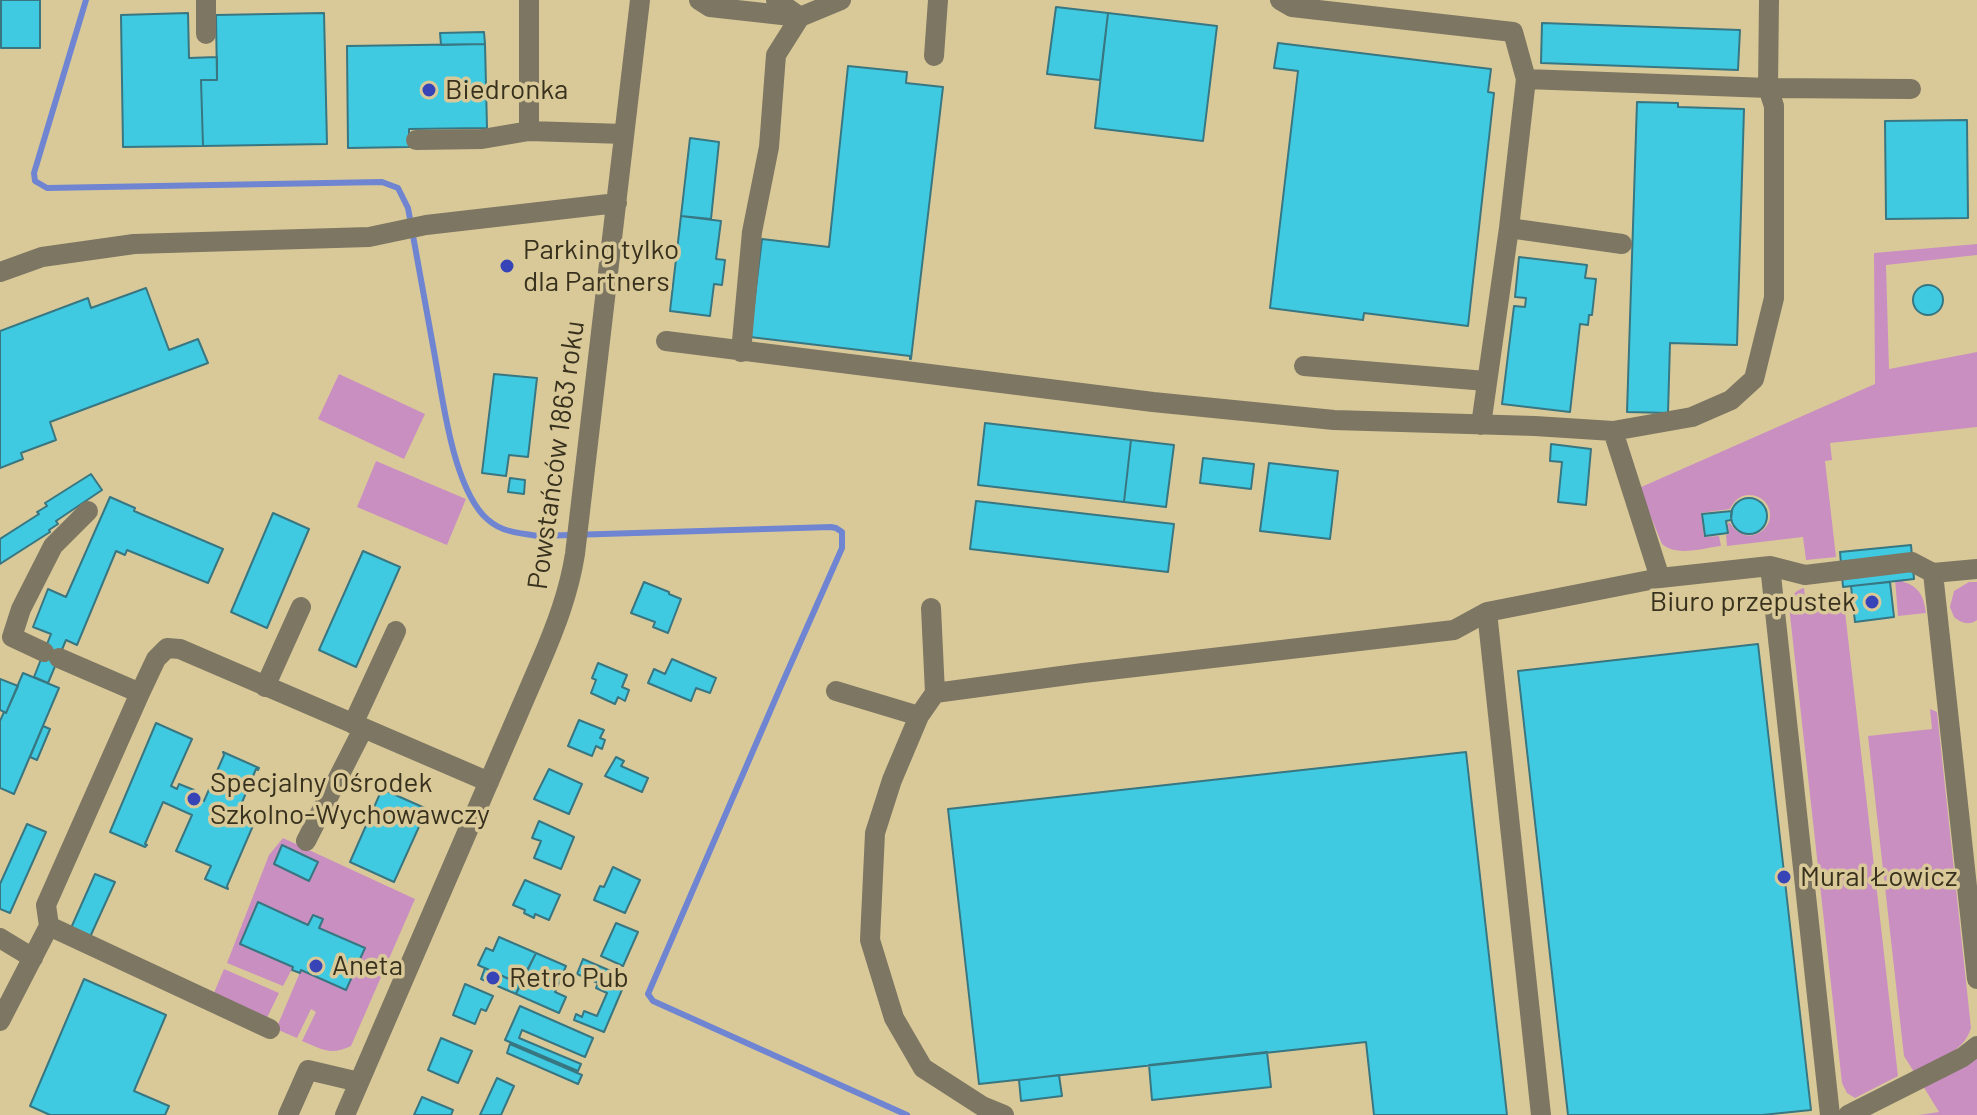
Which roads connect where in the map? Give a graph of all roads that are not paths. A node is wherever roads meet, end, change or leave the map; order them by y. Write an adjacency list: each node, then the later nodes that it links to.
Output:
1 (206, 0): 11 (street)
2 (529, 0): 16 (street)
3 (640, 0): 17 (street, Powstańców 1863 roku)
4 (699, 0): 10 (street)
5 (776, 0): 10 (street)
6 (841, 0): 10 (street)
7 (938, 0): 12 (street)
8 (1280, 0): 13 (street)
9 (1769, 0): 14 (street)
10 (800, 17): 24 (street)
11 (206, 34)
12 (934, 56)
13 (1526, 79): 14 (street); 20 (street)
14 (1768, 88): 15 (street); 28 (street)
15 (1911, 89)
16 (529, 131): 17 (street); 18 (street)
17 (624, 134): 19 (street, Powstańców 1863 roku)
18 (416, 140)
19 (617, 203): 22 (street); 45 (street, Powstańców 1863 roku)
20 (1509, 228): 21 (street); 26 (street)
21 (1622, 244)
22 (0, 272)
23 (666, 341): 24 (street)
24 (741, 352): 27 (street)
25 (1304, 366): 26 (street)
26 (1486, 381): 27 (street)
27 (1481, 425): 28 (street)
28 (1613, 431): 33 (street)
29 (88, 511): 38 (street)
30 (1770, 566): 32 (street); 33 (street); 59 (street)
31 (1977, 569): 32 (street)
32 (1933, 573): 50 (street)
33 (1660, 578): 36 (street)
34 (301, 607): 39 (street)
35 (931, 608): 42 (street)
36 (1487, 612): 42 (street); 58 (street)
37 (396, 631): 44 (street)
38 (6, 635): 41 (street)
39 (265, 687): 41 (street); 44 (street)
40 (836, 691): 43 (street)
41 (140, 693): 47 (street)
42 (935, 693): 43 (street)
43 (919, 716): 57 (street)
44 (358, 726): 45 (street); 46 (street)
45 (489, 782): 54 (street, Powstańców 1863 roku)
46 (306, 841)
47 (49, 926): 49 (street); 52 (street)
48 (0, 938): 49 (street)
49 (33, 958): 51 (street)
50 (1977, 979)
51 (0, 1021)
52 (270, 1029)
53 (1977, 1046): 60 (street)
54 (359, 1082): 55 (street); 56 (street, Powstańców 1863 roku)
55 (288, 1115)
56 (345, 1115)
57 (1004, 1115)
58 (1541, 1115)
59 (1830, 1115)
60 (1848, 1115)

